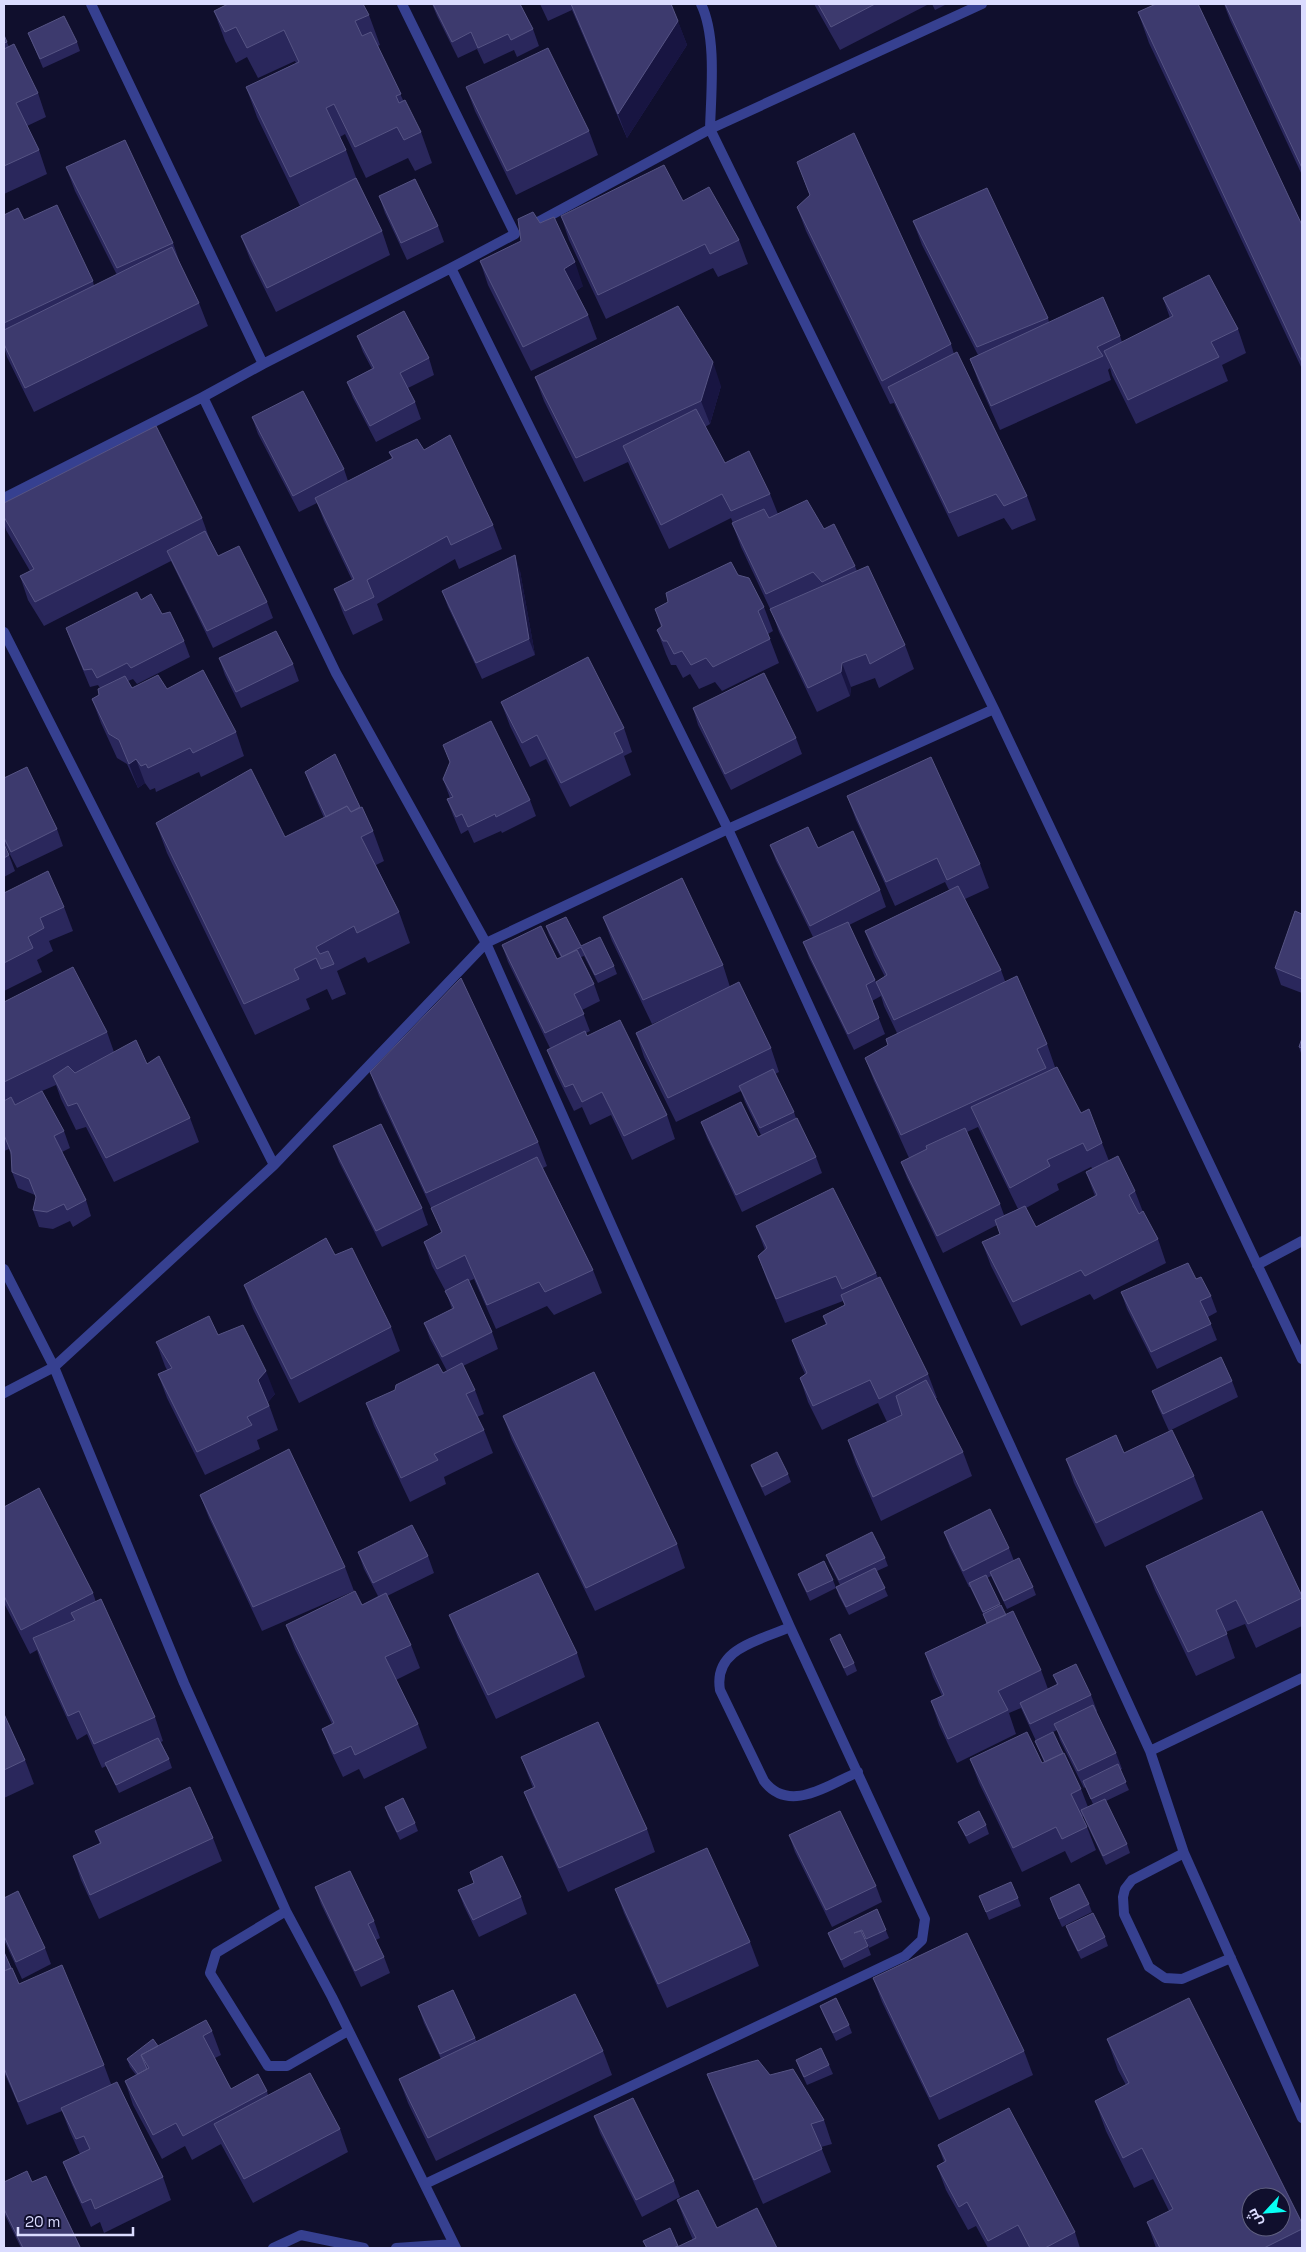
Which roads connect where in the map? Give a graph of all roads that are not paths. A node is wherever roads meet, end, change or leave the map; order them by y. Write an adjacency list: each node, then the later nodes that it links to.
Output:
1 (91, 4): 8 (street)
2 (402, 4): 6 (street)
3 (701, 4): 5 (street)
4 (982, 4): 5 (street)
5 (710, 129): 6 (street); 12 (street)
6 (515, 234): 7 (street)
7 (451, 268): 8 (street); 13 (street)
8 (263, 364): 9 (street)
9 (203, 398): 10 (street); 14 (street)
10 (5, 494)
11 (4, 632): 15 (street)
12 (994, 709): 13 (street); 17 (street)
13 (728, 829): 14 (street); 24 (street)
14 (486, 944): 15 (street); 22 (street)
15 (274, 1165): 20 (street)
16 (1302, 1241): 17 (street)
17 (1257, 1265): 19 (street)
18 (4, 1269): 20 (street)
19 (1302, 1359)
20 (54, 1367): 21 (street); 27 (street)
21 (4, 1393)
22 (790, 1627): 25 (street); 25 (street)
23 (1302, 1678): 24 (street)
24 (1150, 1751): 26 (street)
25 (858, 1772): 31 (street)
26 (1184, 1853): 28 (street); 28 (street)
27 (286, 1911): 29 (street); 29 (street)
28 (1231, 1958): 30 (street)
29 (348, 2031): 31 (street)
30 (1302, 2118)
31 (425, 2184): 32 (street)
32 (455, 2246): 35 (street)
33 (273, 2248): 34 (street)
34 (364, 2248)
35 (396, 2248)

